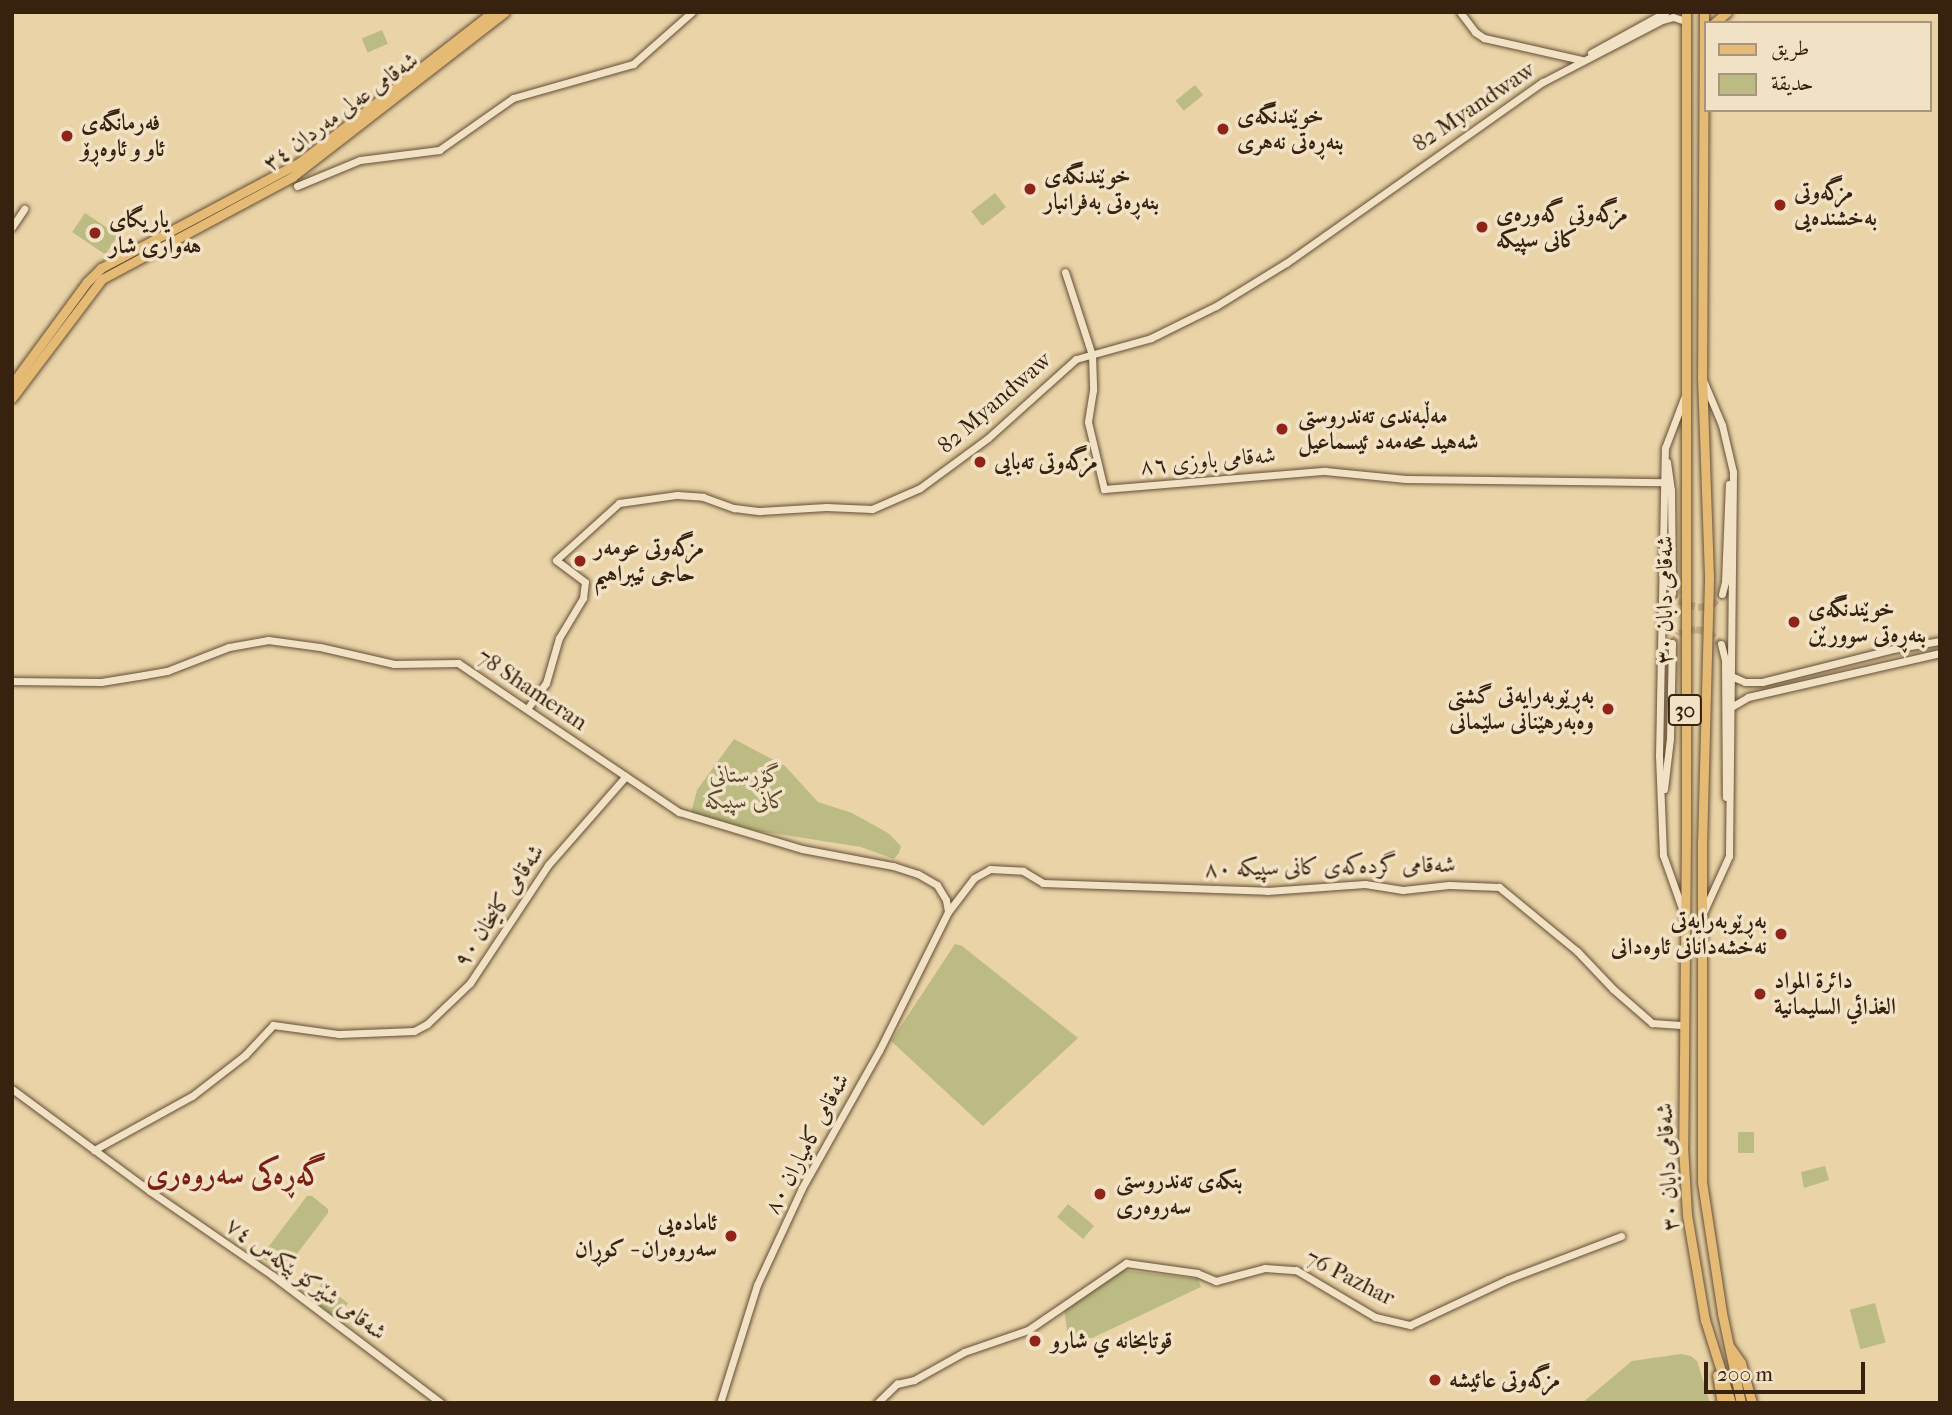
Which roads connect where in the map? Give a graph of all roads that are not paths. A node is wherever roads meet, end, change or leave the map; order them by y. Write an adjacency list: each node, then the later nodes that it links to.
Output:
1 (493, 12): 11 (main road, شەقامی عەلی مەردان ٣٤)
2 (505, 12): 14 (main road, شەقامی عەلی مەردان ٣٤)
3 (692, 12): 9 (street)
4 (1460, 12): 7 (street)
5 (1665, 12): 7 (street)
6 (1686, 17): 7 (street); 15 (main road, شەقامی دابان ٣٠ / 30)
7 (1584, 60): 21 (street, 82 Myandwaw)
8 (1703, 112): 16 (main road, شەقامی دابان ٣٠ / 30)
9 (297, 186)
10 (24, 209): 12 (street)
11 (180, 226): 13 (main road, شەقامی عەلی مەردان ٣٤); 14 (main road)
12 (12, 227)
13 (167, 232): 17 (main road); 23 (main road, شەقامی عەلی مەردان ٣٤)
14 (185, 235): 17 (main road, شەقامی عەلی مەردان ٣٤)
15 (1685, 237): 16 (main road); 19 (main road, شەقامی دابان ٣٠ / 30)
16 (1702, 240): 18 (main road, شەقامی دابان ٣٠ / 30)
17 (172, 242): 25 (main road, شەقامی عەلی مەردان ٣٤)
18 (1702, 260): 19 (main road); 22 (main road, شەقامی دابان ٣٠ / 30)
19 (1685, 261): 24 (main road, شەقامی دابان ٣٠ / 30)
20 (1065, 272): 21 (street, شەقامی باوزی ٨٦)
21 (1092, 355): 28 (street, شەقامی باوزی ٨٦); 40 (street, 82 Myandwaw)
22 (1702, 376): 27 (street); 45 (main road, شەقامی دابان ٣٠ / 30)
23 (12, 384)
24 (1684, 397): 26 (street); 46 (main road, شەقامی دابان ٣٠ / 30)
25 (12, 398)
26 (1665, 448): 28 (street); 29 (street)
27 (1731, 458): 30 (street); 36 (street)
28 (1663, 482): 42 (street)
29 (1672, 593)
30 (1722, 594)
31 (1940, 641): 35 (street)
32 (1672, 643): 42 (street)
33 (1721, 644): 43 (street)
34 (1940, 653): 37 (street)
35 (1815, 668): 36 (street); 37 (street)
36 (1731, 676): 39 (street)
37 (1818, 680): 39 (street)
38 (12, 681): 40 (street, 78 Shameran)
39 (1731, 707): 43 (street)
40 (527, 709): 41 (street, 78 Shameran)
41 (626, 776): 44 (street, 78 Shameran); 49 (street, شەقامی کانیخان ٩٠)
42 (1661, 814): 46 (street)
43 (1729, 830): 45 (street)
44 (948, 912): 47 (street, شەقامی گردەکەی کانی سپیکە ٨٠); 54 (street, شەقامی کامیاران ٨٠)
45 (1703, 914): 51 (main road, شەقامی دابان ٣٠ / 30)
46 (1685, 916): 47 (main road, شەقامی دابان ٣٠ / 30)
47 (1684, 1025): 52 (main road, شەقامی دابان ٣٠ / 30)
48 (12, 1089): 49 (street, شەقامی شێرکۆ بێکەس ٧٤)
49 (94, 1150): 53 (street, شەقامی شێرکۆ بێکەس ٧٤)
50 (1621, 1236): 55 (street, 76 Pazhar)
51 (1728, 1345): 58 (main road, شەقامی دابان ٣٠ / 30); 59 (main road, شەقامی دابان ٣٠ / 30)
52 (1713, 1352): 56 (main road, شەقامی دابان ٣٠ / 30); 57 (main road, شەقامی دابان ٣٠ / 30)
53 (441, 1403)
54 (720, 1403)
55 (877, 1403)
56 (1721, 1403)
57 (1731, 1403)
58 (1741, 1403)
59 (1752, 1403)

